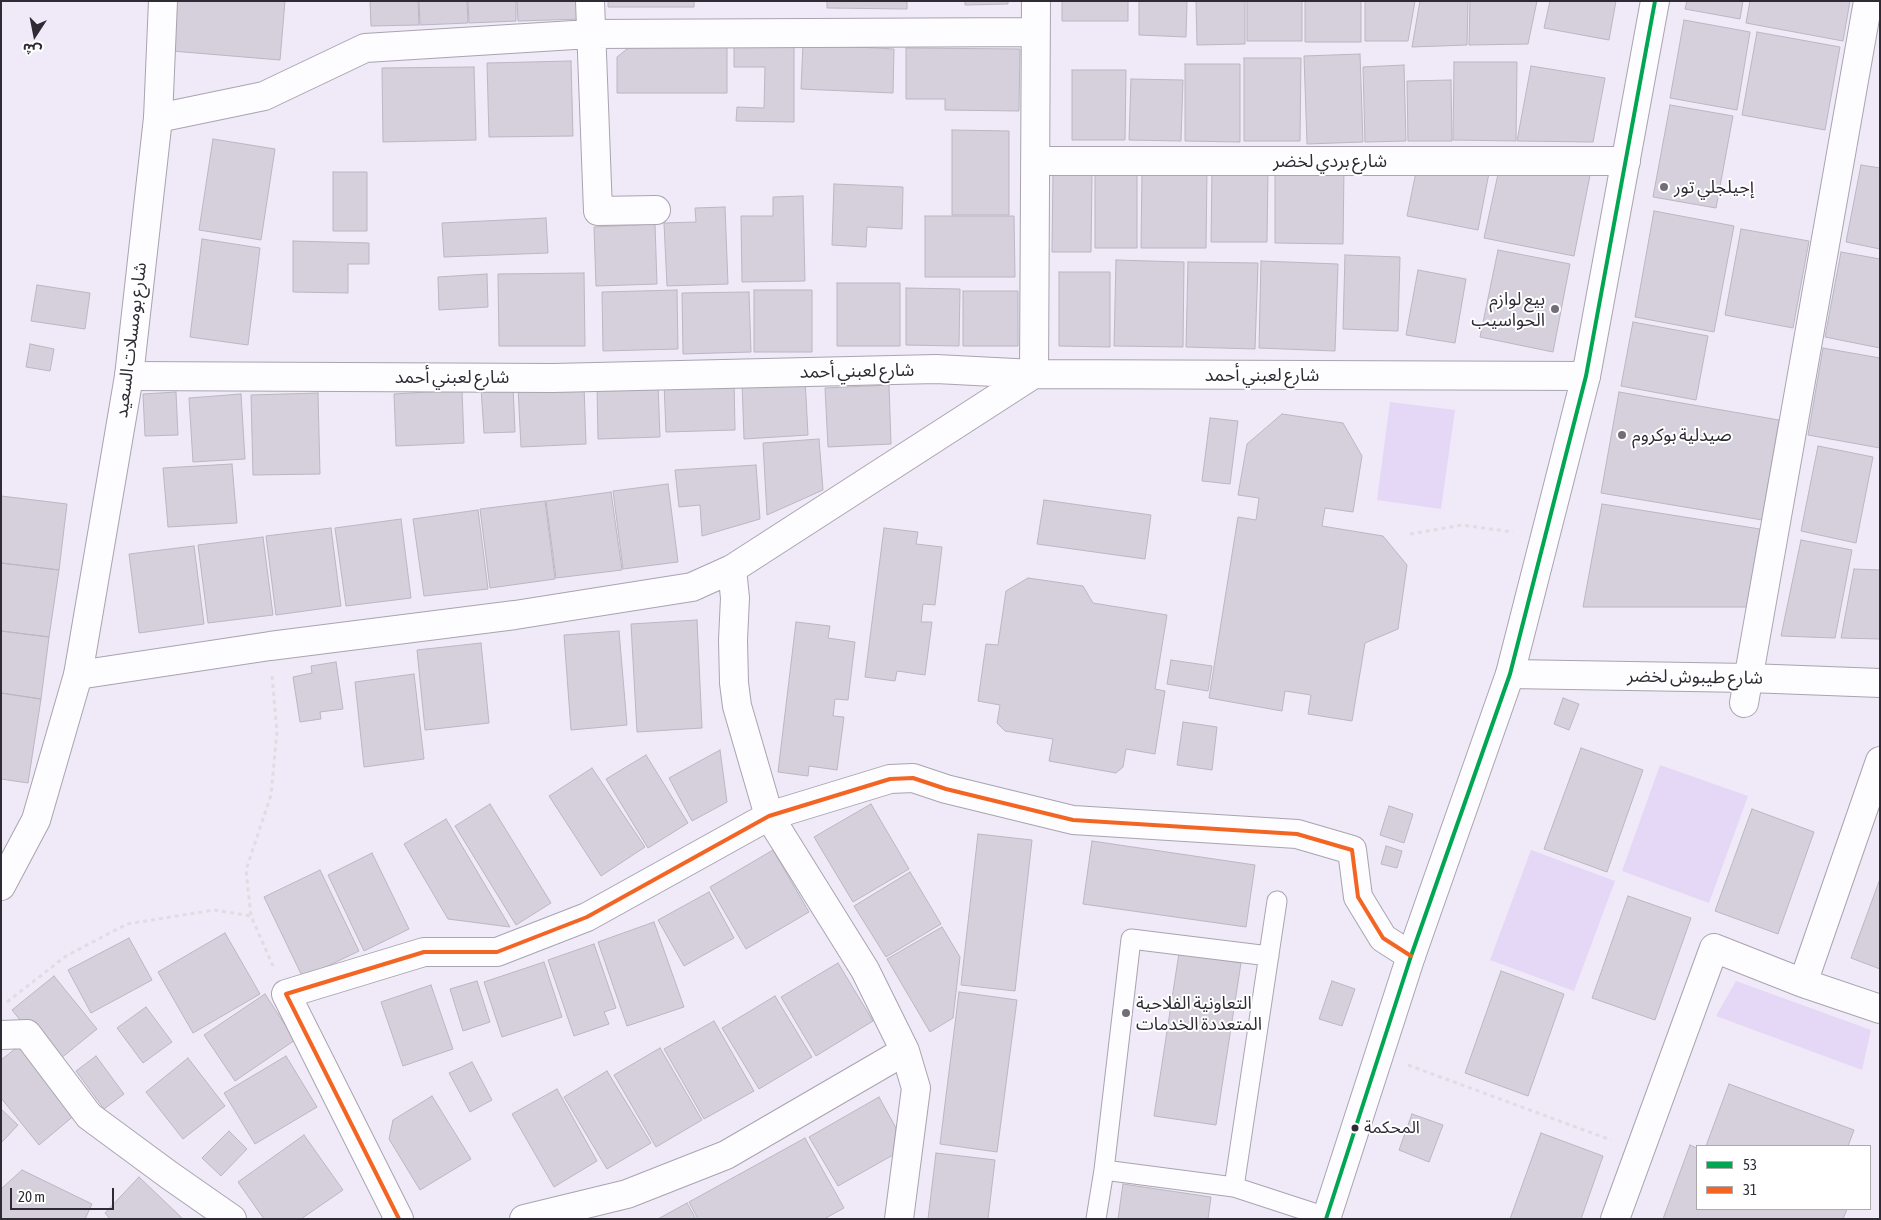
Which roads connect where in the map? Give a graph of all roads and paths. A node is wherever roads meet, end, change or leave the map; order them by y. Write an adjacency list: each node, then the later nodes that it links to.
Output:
1 (163, 1): 8 (street, شارع بومسلات السعيد)
2 (590, 1): 7 (street)
3 (1036, 1): 6 (street)
4 (1655, 1): 9 (street)
5 (1868, 1): 22 (street)
6 (1035, 32): 7 (street); 10 (street)
7 (590, 34): 8 (street); 11 (street)
8 (158, 118): 13 (street, شارع بومسلات السعيد)
9 (1626, 161): 10 (street, شارع بردي لخضر); 14 (street)
10 (1035, 162): 12 (street)
11 (656, 210)
12 (1034, 374): 13 (street, شارع لعبني أحمد); 14 (street, شارع لعبني أحمد); 17 (street)
13 (128, 376): 20 (street, شارع بومسلات السعيد)
14 (1586, 376): 19 (street)
15 (1508, 532): 16 (path)
16 (1410, 534)
17 (732, 569): 18 (street); 25 (street)
18 (270, 646): 20 (street); 28 (path)
19 (1510, 674): 22 (street, شارع طيبوش لخضر); 30 (street)
20 (78, 675): 26 (street, شارع بومسلات السعيد)
21 (1880, 683): 22 (street, شارع طيبوش لخضر)
22 (1746, 690)
23 (1880, 761): 24 (street)
24 (1872, 810): 31 (street)
25 (769, 816): 30 (street); 32 (street); 36 (street)
26 (1, 886)
27 (1278, 902): 29 (lane)
28 (251, 916): 32 (path); 33 (path)
29 (1269, 956): 39 (lane); 40 (lane)
30 (1411, 956): 37 (street)
31 (1804, 983): 34 (street); 38 (street)
32 (286, 994): 43 (street)
33 (1, 1007)
34 (1880, 1009)
35 (1, 1035): 42 (street)
36 (905, 1052): 44 (street); 45 (street)
37 (1378, 1055): 38 (path); 41 (street)
38 (1640, 1151): 47 (street)
39 (1104, 1170): 40 (lane); 46 (lane)
40 (1234, 1187): 41 (lane)
41 (1326, 1218)
42 (232, 1219)
43 (399, 1219)
44 (524, 1219)
45 (898, 1219)
46 (1096, 1219)
47 (1615, 1219)

